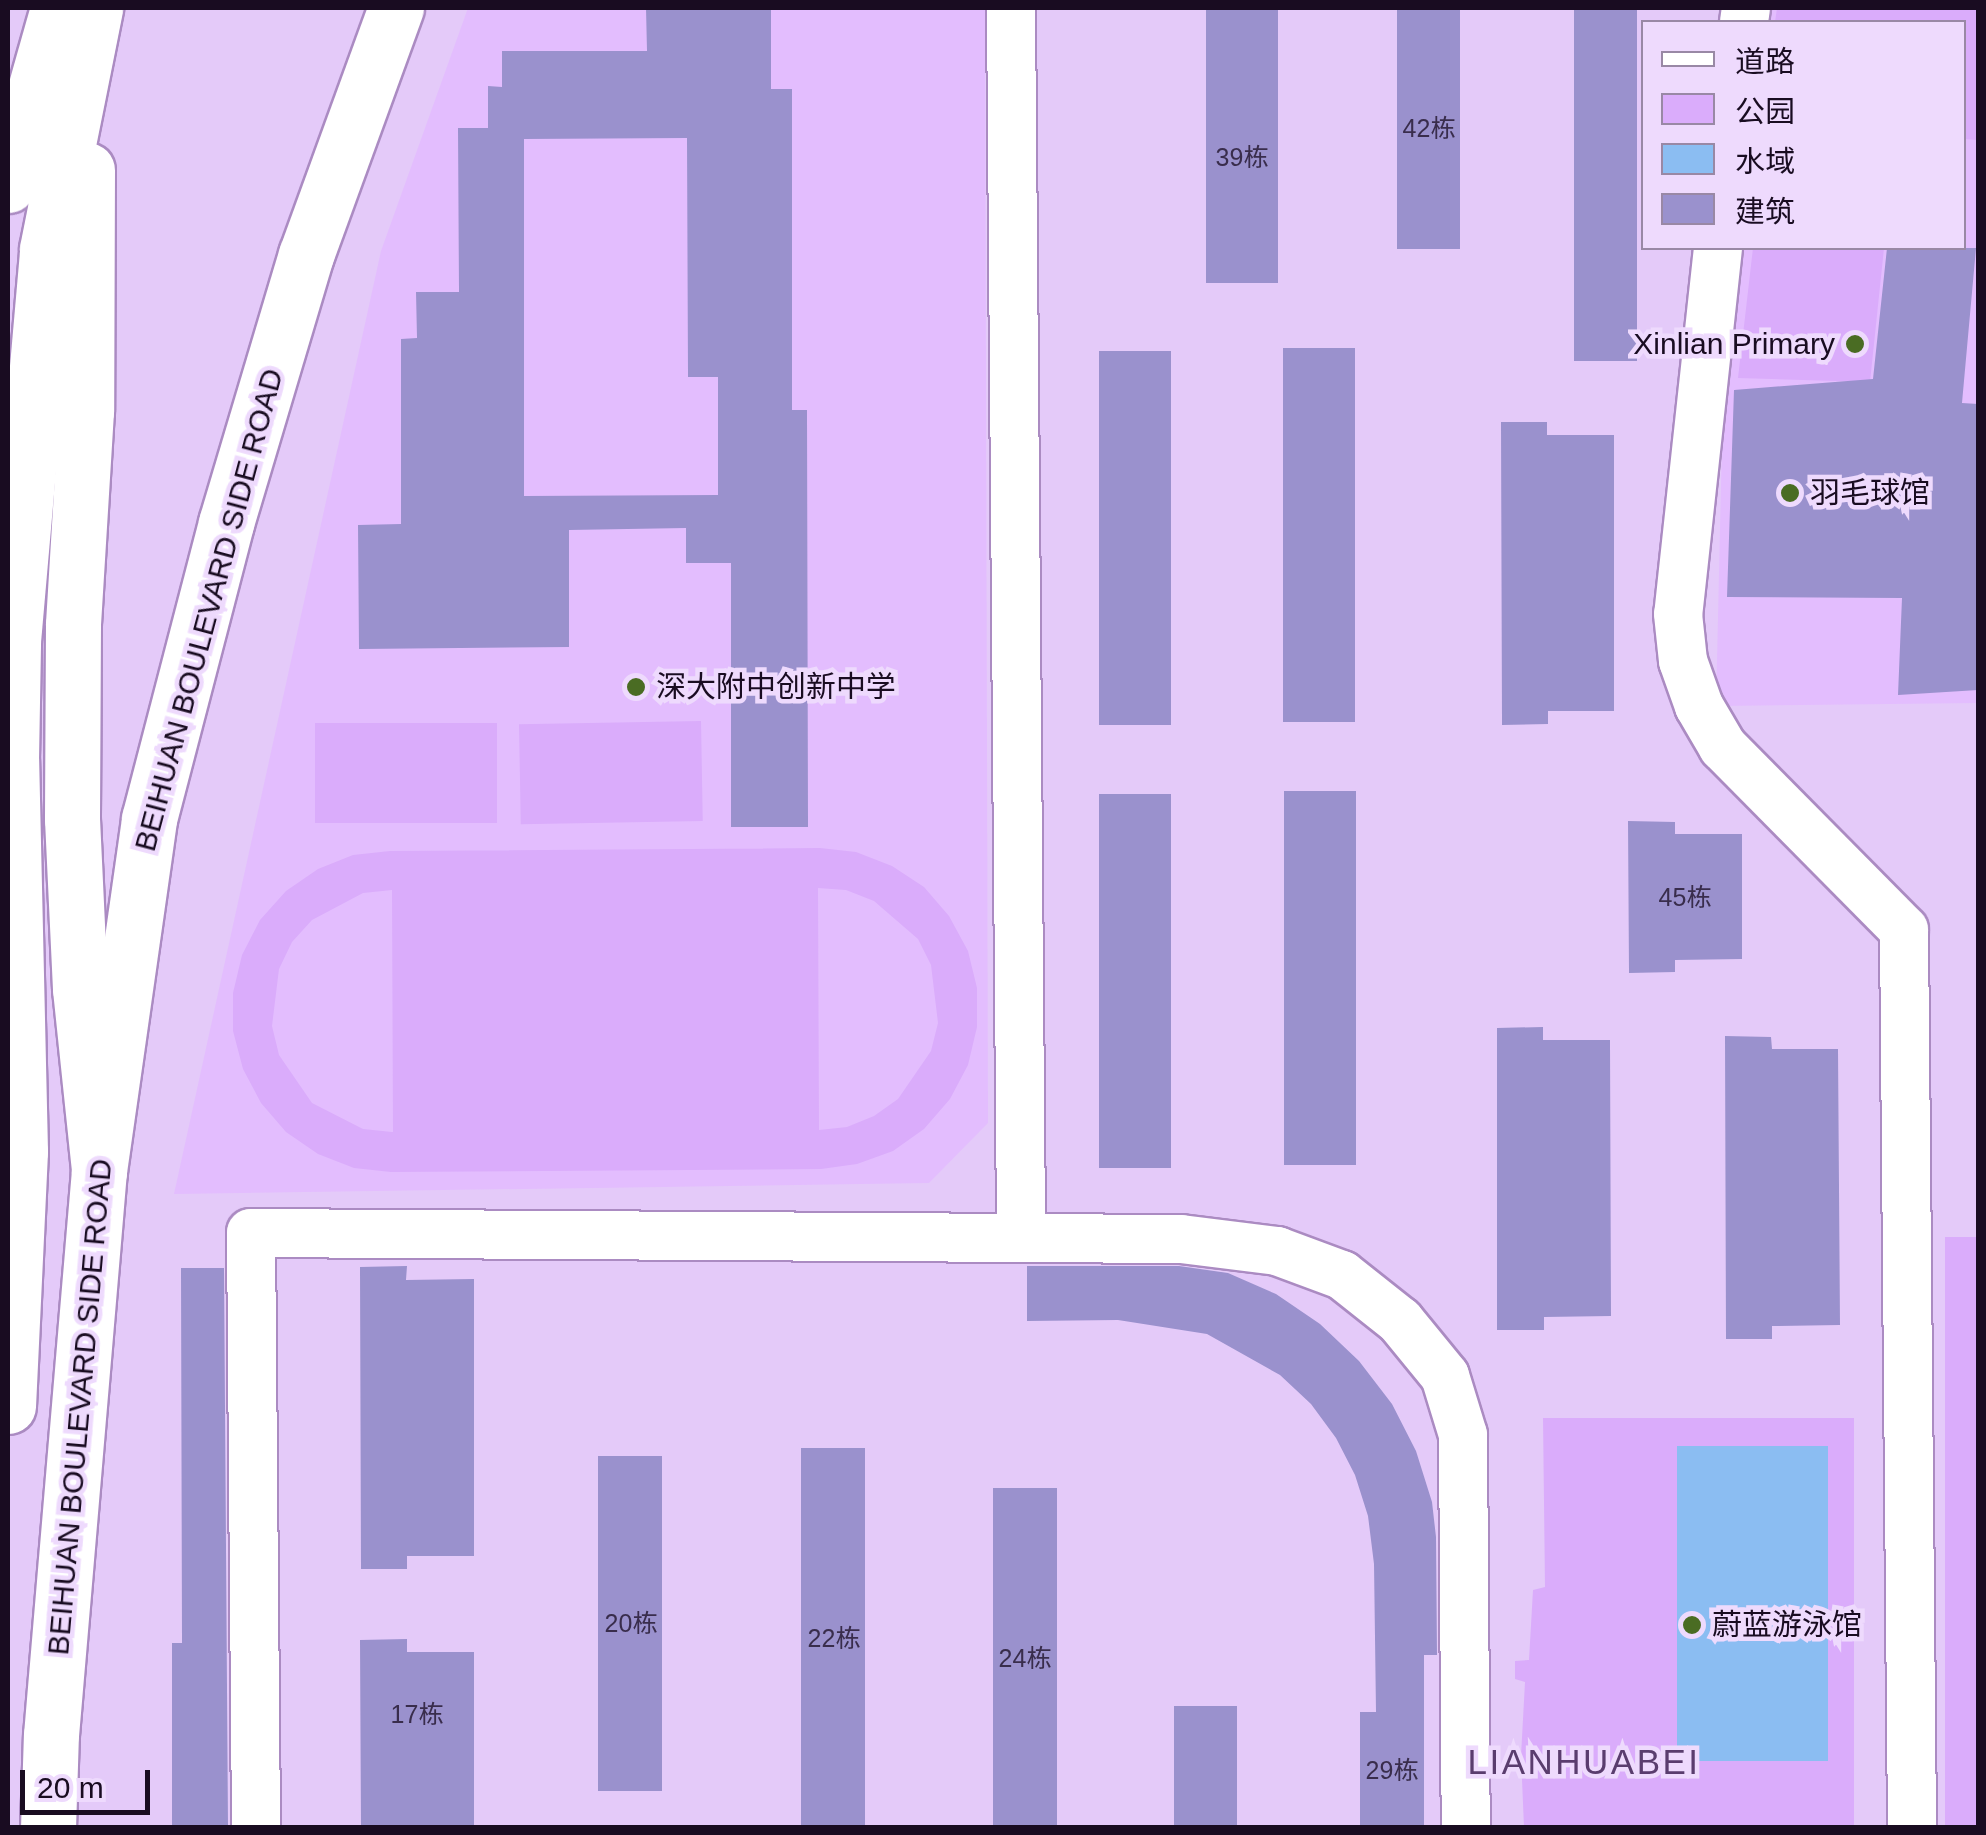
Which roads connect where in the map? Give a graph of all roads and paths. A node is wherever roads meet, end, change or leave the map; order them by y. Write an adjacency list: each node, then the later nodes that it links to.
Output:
1 (396, 8): 6 (main road, BEIHUAN BOULEVARD SIDE ROAD)
2 (1011, 8): 7 (street)
3 (80, 18): 4 (main road); 6 (main road); 8 (main road)
4 (8, 186)
5 (1718, 250): 12 (street)
6 (99, 1171): 9 (main road, BEIHUAN BOULEVARD SIDE ROAD)
7 (1020, 1235): 10 (street); 11 (street)
8 (8, 1406)
9 (48, 1828)
10 (256, 1828)
11 (1466, 1828)
12 (1912, 1828)

